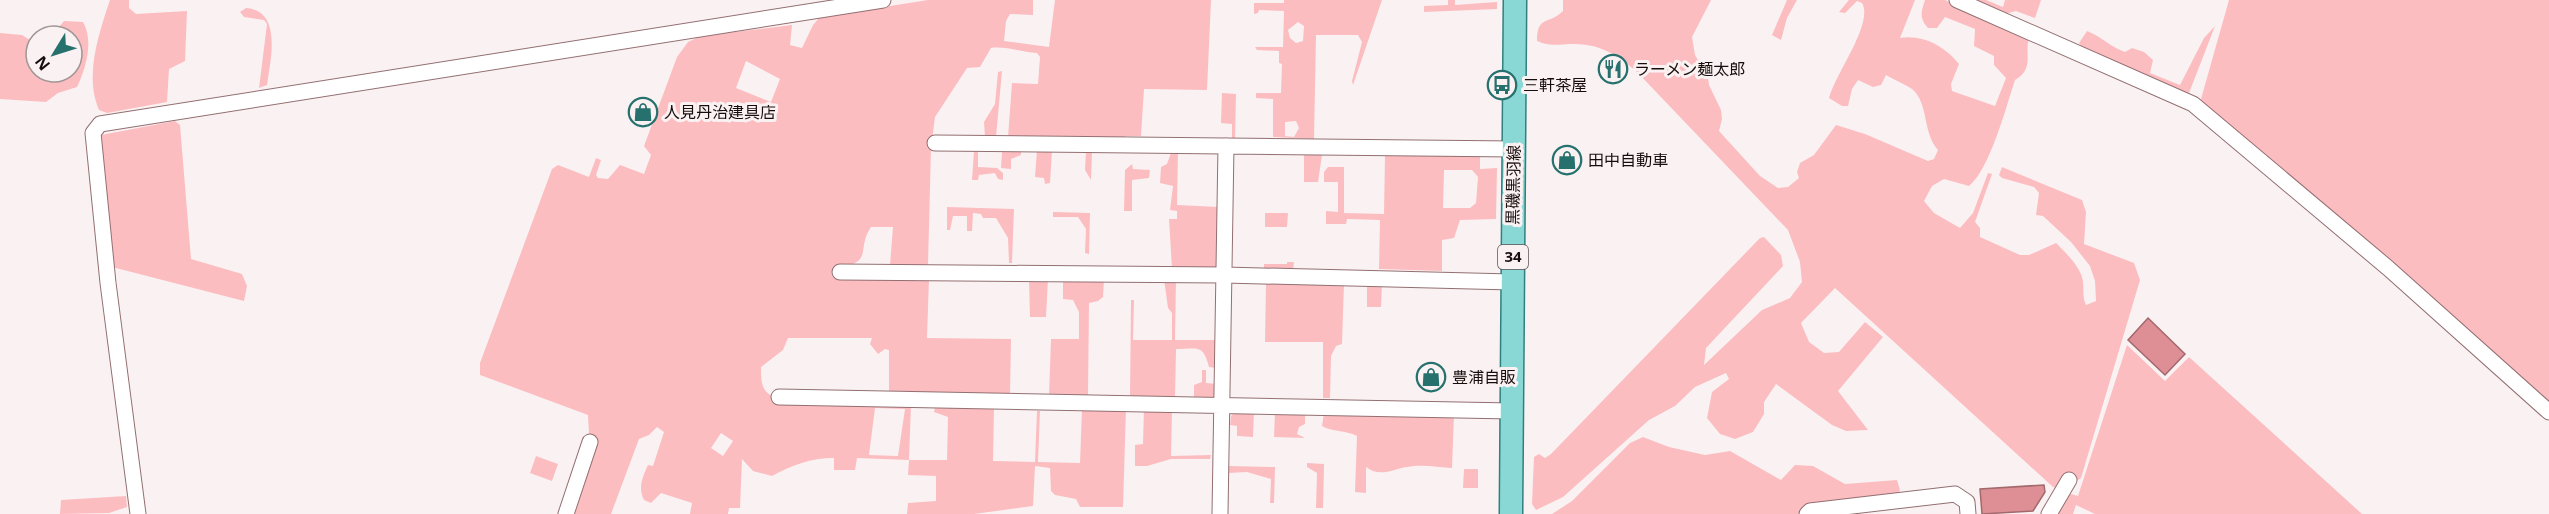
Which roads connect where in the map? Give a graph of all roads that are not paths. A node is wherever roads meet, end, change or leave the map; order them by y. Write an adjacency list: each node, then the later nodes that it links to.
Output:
1 (883, 0): 16 (street)
2 (1515, 0): 6 (main road, 黒磯黒羽線 / 34)
3 (1957, 0): 13 (street)
4 (935, 143): 5 (street)
5 (1226, 146): 6 (street); 8 (street)
6 (1514, 149): 9 (main road, 黒磯黒羽線 / 34)
7 (840, 272): 8 (street)
8 (1224, 275): 9 (street); 11 (street)
9 (1512, 282): 12 (main road, 黒磯黒羽線 / 34)
10 (779, 398): 11 (street)
11 (1222, 404): 12 (street); 18 (street)
12 (1512, 411): 19 (main road, 黒磯黒羽線 / 34)
13 (2549, 412)
14 (590, 442): 17 (street)
15 (2069, 480): 22 (street)
16 (138, 514)
17 (566, 514)
18 (1220, 514)
19 (1511, 514)
20 (1807, 514): 21 (street)
21 (1968, 514)
22 (2049, 514)

